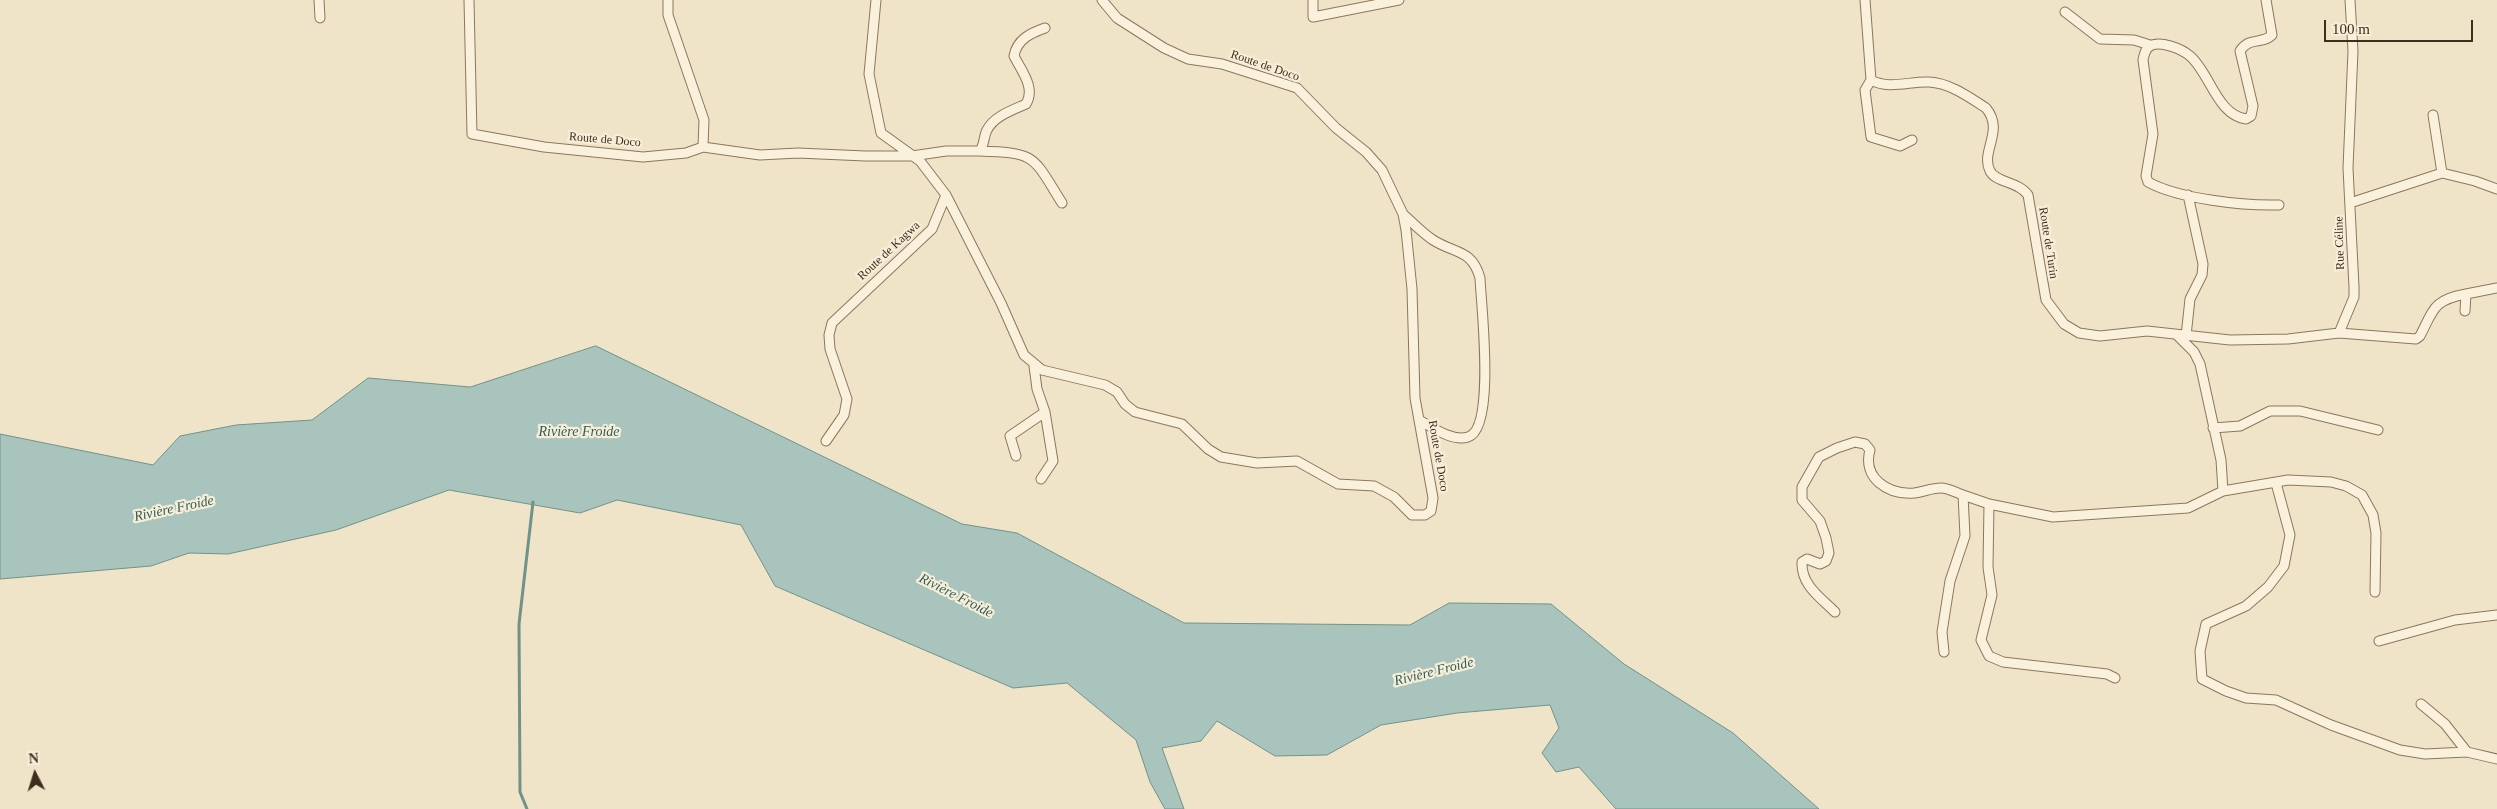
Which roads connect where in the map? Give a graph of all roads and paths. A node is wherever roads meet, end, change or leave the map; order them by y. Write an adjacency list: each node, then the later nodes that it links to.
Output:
1 (320, 0): 12 (street)
2 (469, 0): 18 (street, Route de Doco)
3 (668, 0): 18 (street)
4 (876, 0): 20 (street)
5 (1102, 0): 28 (street, Route de Doco)
6 (1313, 0): 7 (street)
7 (1399, 0)
8 (1865, 0): 15 (street)
9 (2266, 0): 14 (street)
10 (2350, 0): 26 (street, Rue Céline)
11 (2065, 12): 14 (street)
12 (320, 18)
13 (1045, 28): 19 (street)
14 (2150, 45): 24 (street)
15 (1871, 80): 17 (street); 33 (street, Route de Turin)
16 (2433, 115): 21 (street)
17 (1912, 140)
18 (703, 147): 20 (street)
19 (979, 151): 20 (street); 25 (street)
20 (912, 156): 23 (street)
21 (2442, 173): 22 (street); 26 (street)
22 (2497, 189)
23 (946, 195): 34 (street); 39 (street, Route de Kagwa)
24 (2188, 195): 27 (street); 33 (street)
25 (1062, 203)
26 (2350, 203): 32 (street, Rue Céline)
27 (2279, 205)
28 (1403, 214): 36 (street, Route de Doco); 36 (street)
29 (2497, 288): 30 (street)
30 (2466, 294): 31 (street); 32 (street)
31 (2465, 311)
32 (2339, 333): 33 (street)
33 (2185, 336): 37 (street)
34 (1034, 366): 35 (street); 36 (street, Route de Doco)
35 (1045, 412): 40 (street); 41 (street)
36 (1419, 420)
37 (2213, 428): 38 (street); 43 (street)
38 (2378, 430)
39 (826, 442)
40 (1016, 456)
41 (1041, 479)
42 (2276, 483): 43 (street); 46 (street); 53 (street)
43 (2223, 492): 45 (street)
44 (1963, 495): 45 (street); 47 (street); 50 (street)
45 (1989, 504): 51 (street)
46 (2375, 592)
47 (1834, 612)
48 (2497, 615): 49 (street)
49 (2379, 640)
50 (1944, 652)
51 (2115, 678)
52 (2420, 704): 53 (street)
53 (2467, 752): 54 (street)
54 (2497, 759)

